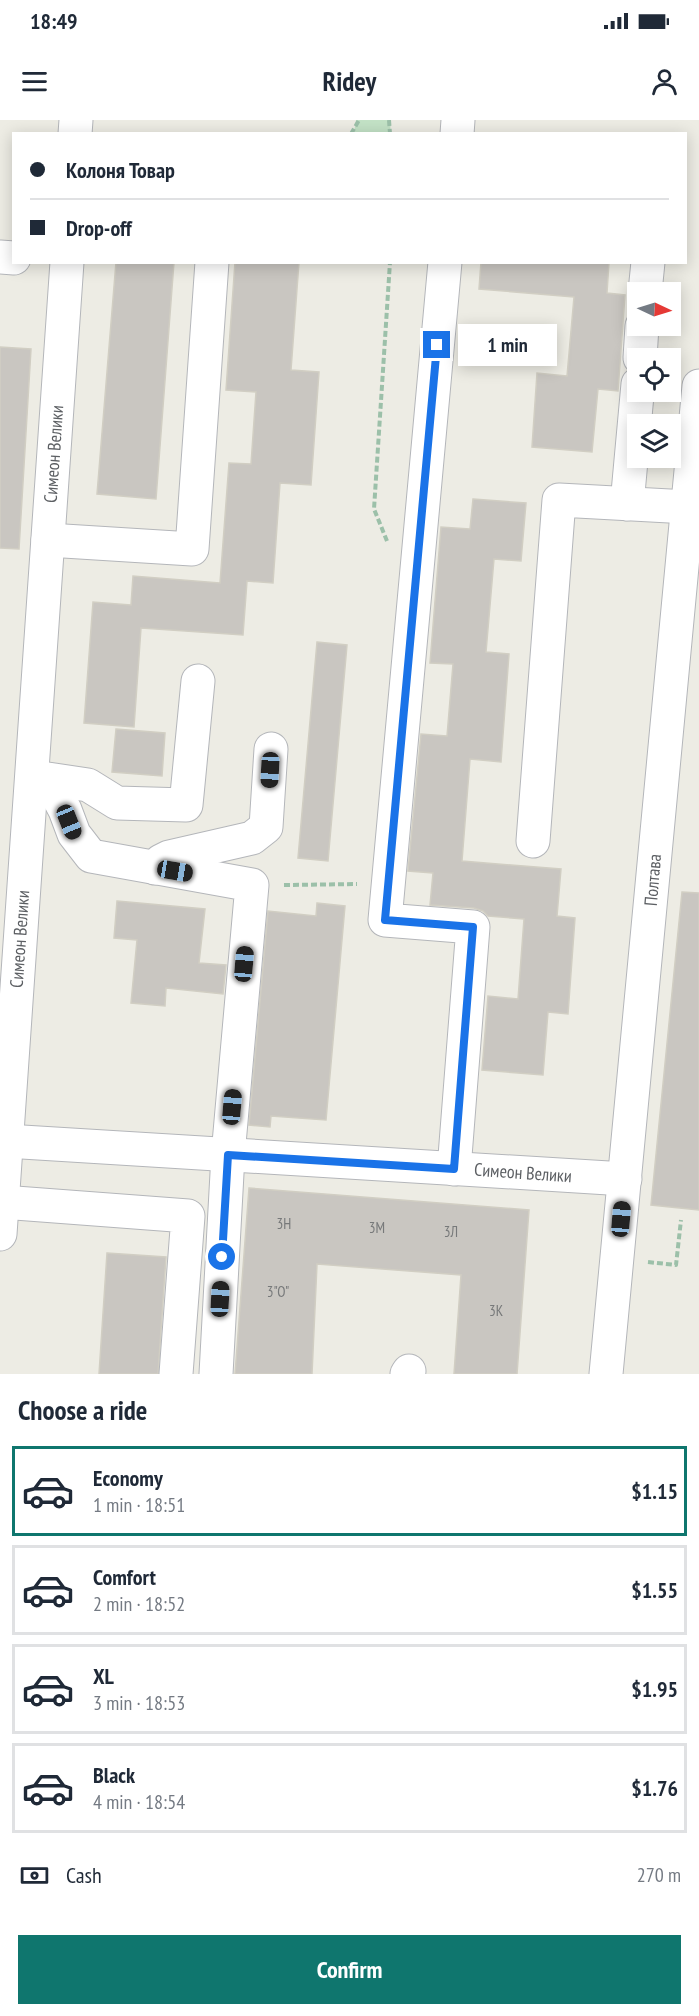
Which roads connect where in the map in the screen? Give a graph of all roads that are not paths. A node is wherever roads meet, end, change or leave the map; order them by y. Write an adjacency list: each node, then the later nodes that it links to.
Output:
1 (67, 264): 10 (street, Симеон Велики)
2 (212, 264): 10 (street)
3 (445, 264): 18 (street)
4 (648, 264): 5 (street)
5 (646, 282)
6 (699, 386): 9 (street, Полтава)
7 (636, 402): 8 (street)
8 (627, 504): 9 (street); 14 (street)
9 (688, 507): 19 (street, Полтава)
10 (48, 540): 13 (street, Симеон Велики)
11 (198, 681): 13 (street)
12 (271, 749): 15 (street)
13 (40, 778): 15 (street); 16 (street, Симеон Велики)
14 (533, 841)
15 (155, 868): 17 (street)
16 (6, 1141): 17 (street, Симеон Велики); 20 (street)
17 (228, 1155): 18 (street, Симеон Велики); 22 (street)
18 (454, 1169): 19 (street, Симеон Велики)
19 (625, 1179): 23 (street, Полтава)
20 (1, 1218): 21 (street)
21 (176, 1374)
22 (216, 1374)
23 (606, 1374)

